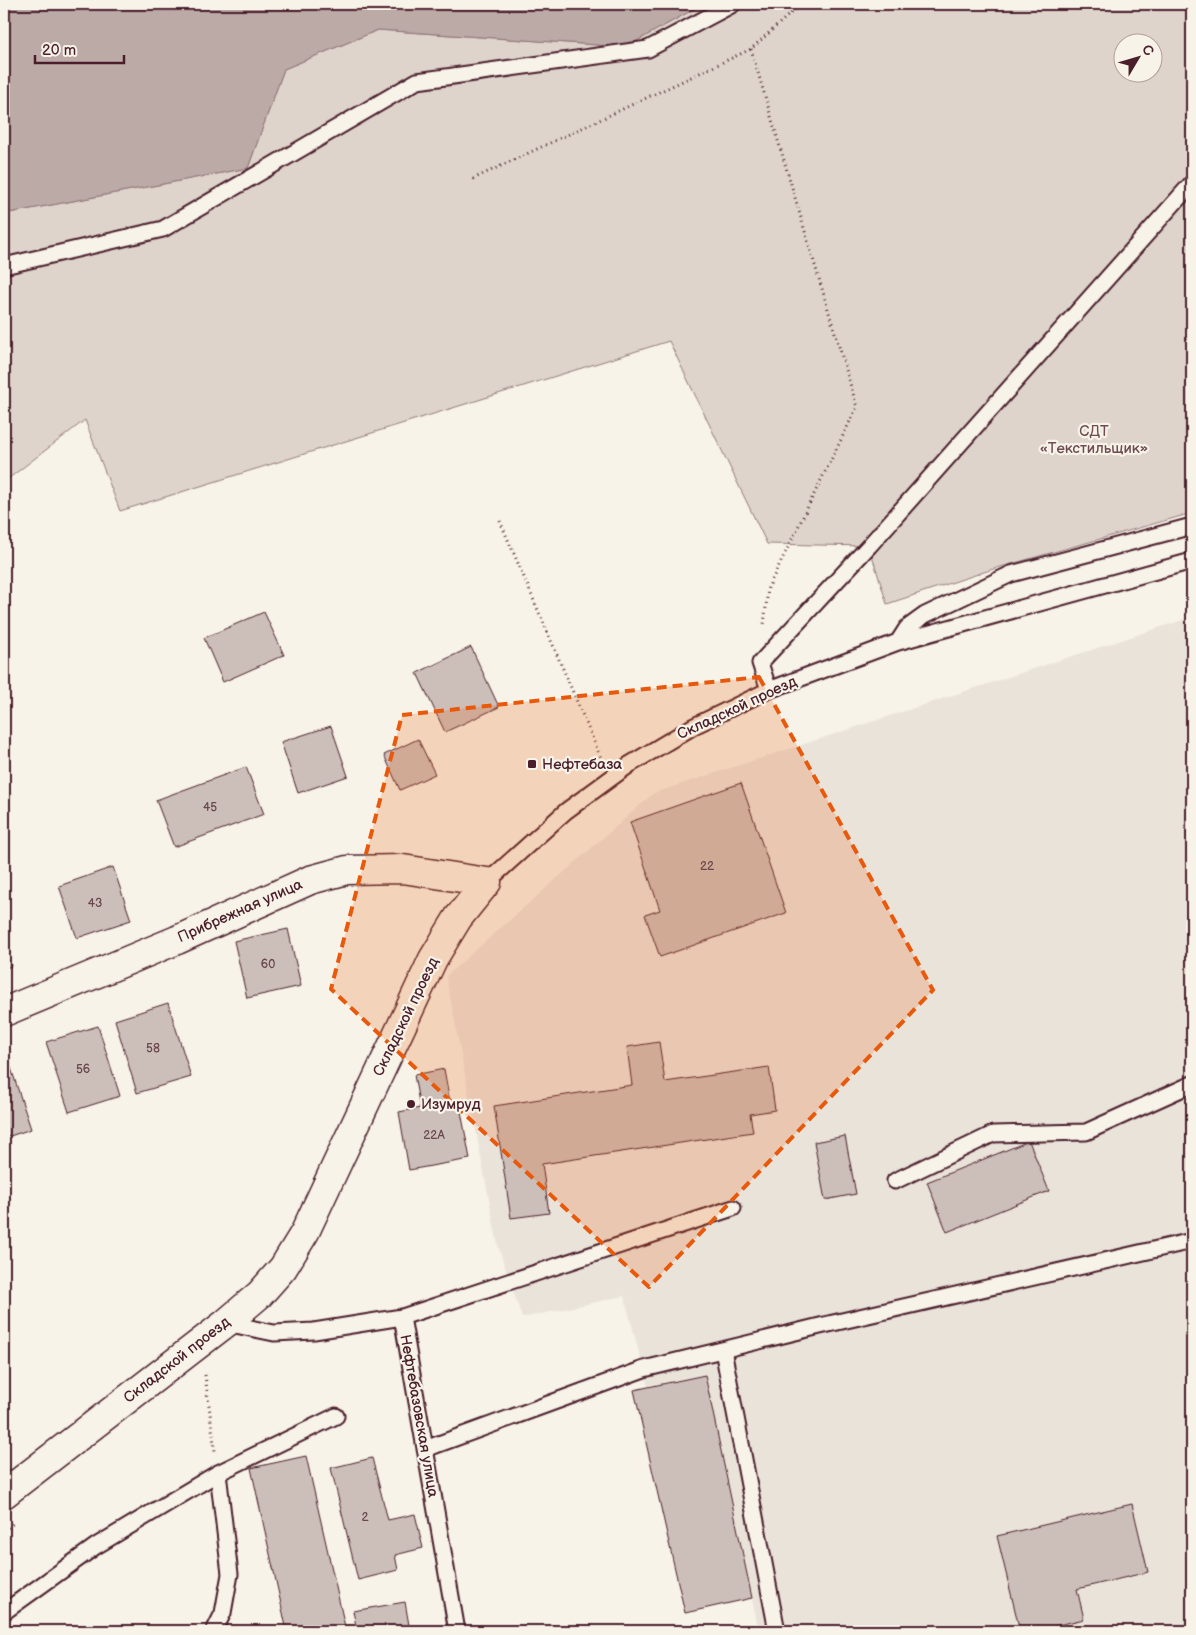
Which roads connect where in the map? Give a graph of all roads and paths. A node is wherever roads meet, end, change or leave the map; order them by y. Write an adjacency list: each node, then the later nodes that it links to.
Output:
1 (733, 4): 6 (lane)
2 (801, 4): 3 (path)
3 (751, 49): 4 (path); 11 (path)
4 (474, 179)
5 (1192, 183): 11 (lane)
6 (4, 266)
7 (500, 521): 13 (path)
8 (1192, 526): 10 (lane)
9 (1192, 562): 10 (lane, Складской проезд)
10 (898, 642): 12 (lane, Складской проезд)
11 (760, 663): 12 (lane)
12 (770, 690): 13 (lane, Складской проезд)
13 (610, 779): 14 (lane, Складской проезд)
14 (487, 882): 15 (street, Прибрежная улица); 21 (street, Складской проезд)
15 (4, 1012)
16 (1192, 1084): 17 (lane)
17 (895, 1181)
18 (733, 1208): 20 (lane)
19 (1192, 1241): 23 (lane)
20 (402, 1317): 21 (lane, Нефтебазовская улица); 25 (lane, Нефтебазовская улица)
21 (226, 1323): 22 (street, Складской проезд)
22 (201, 1342): 26 (path); 27 (street, Складской проезд)
23 (723, 1350): 25 (lane); 31 (lane)
24 (336, 1416): 26 (lane)
25 (425, 1449): 30 (lane, Нефтебазовская улица)
26 (218, 1473): 28 (lane); 29 (lane)
27 (4, 1494)
28 (4, 1612)
29 (214, 1631)
30 (457, 1631)
31 (776, 1631)

